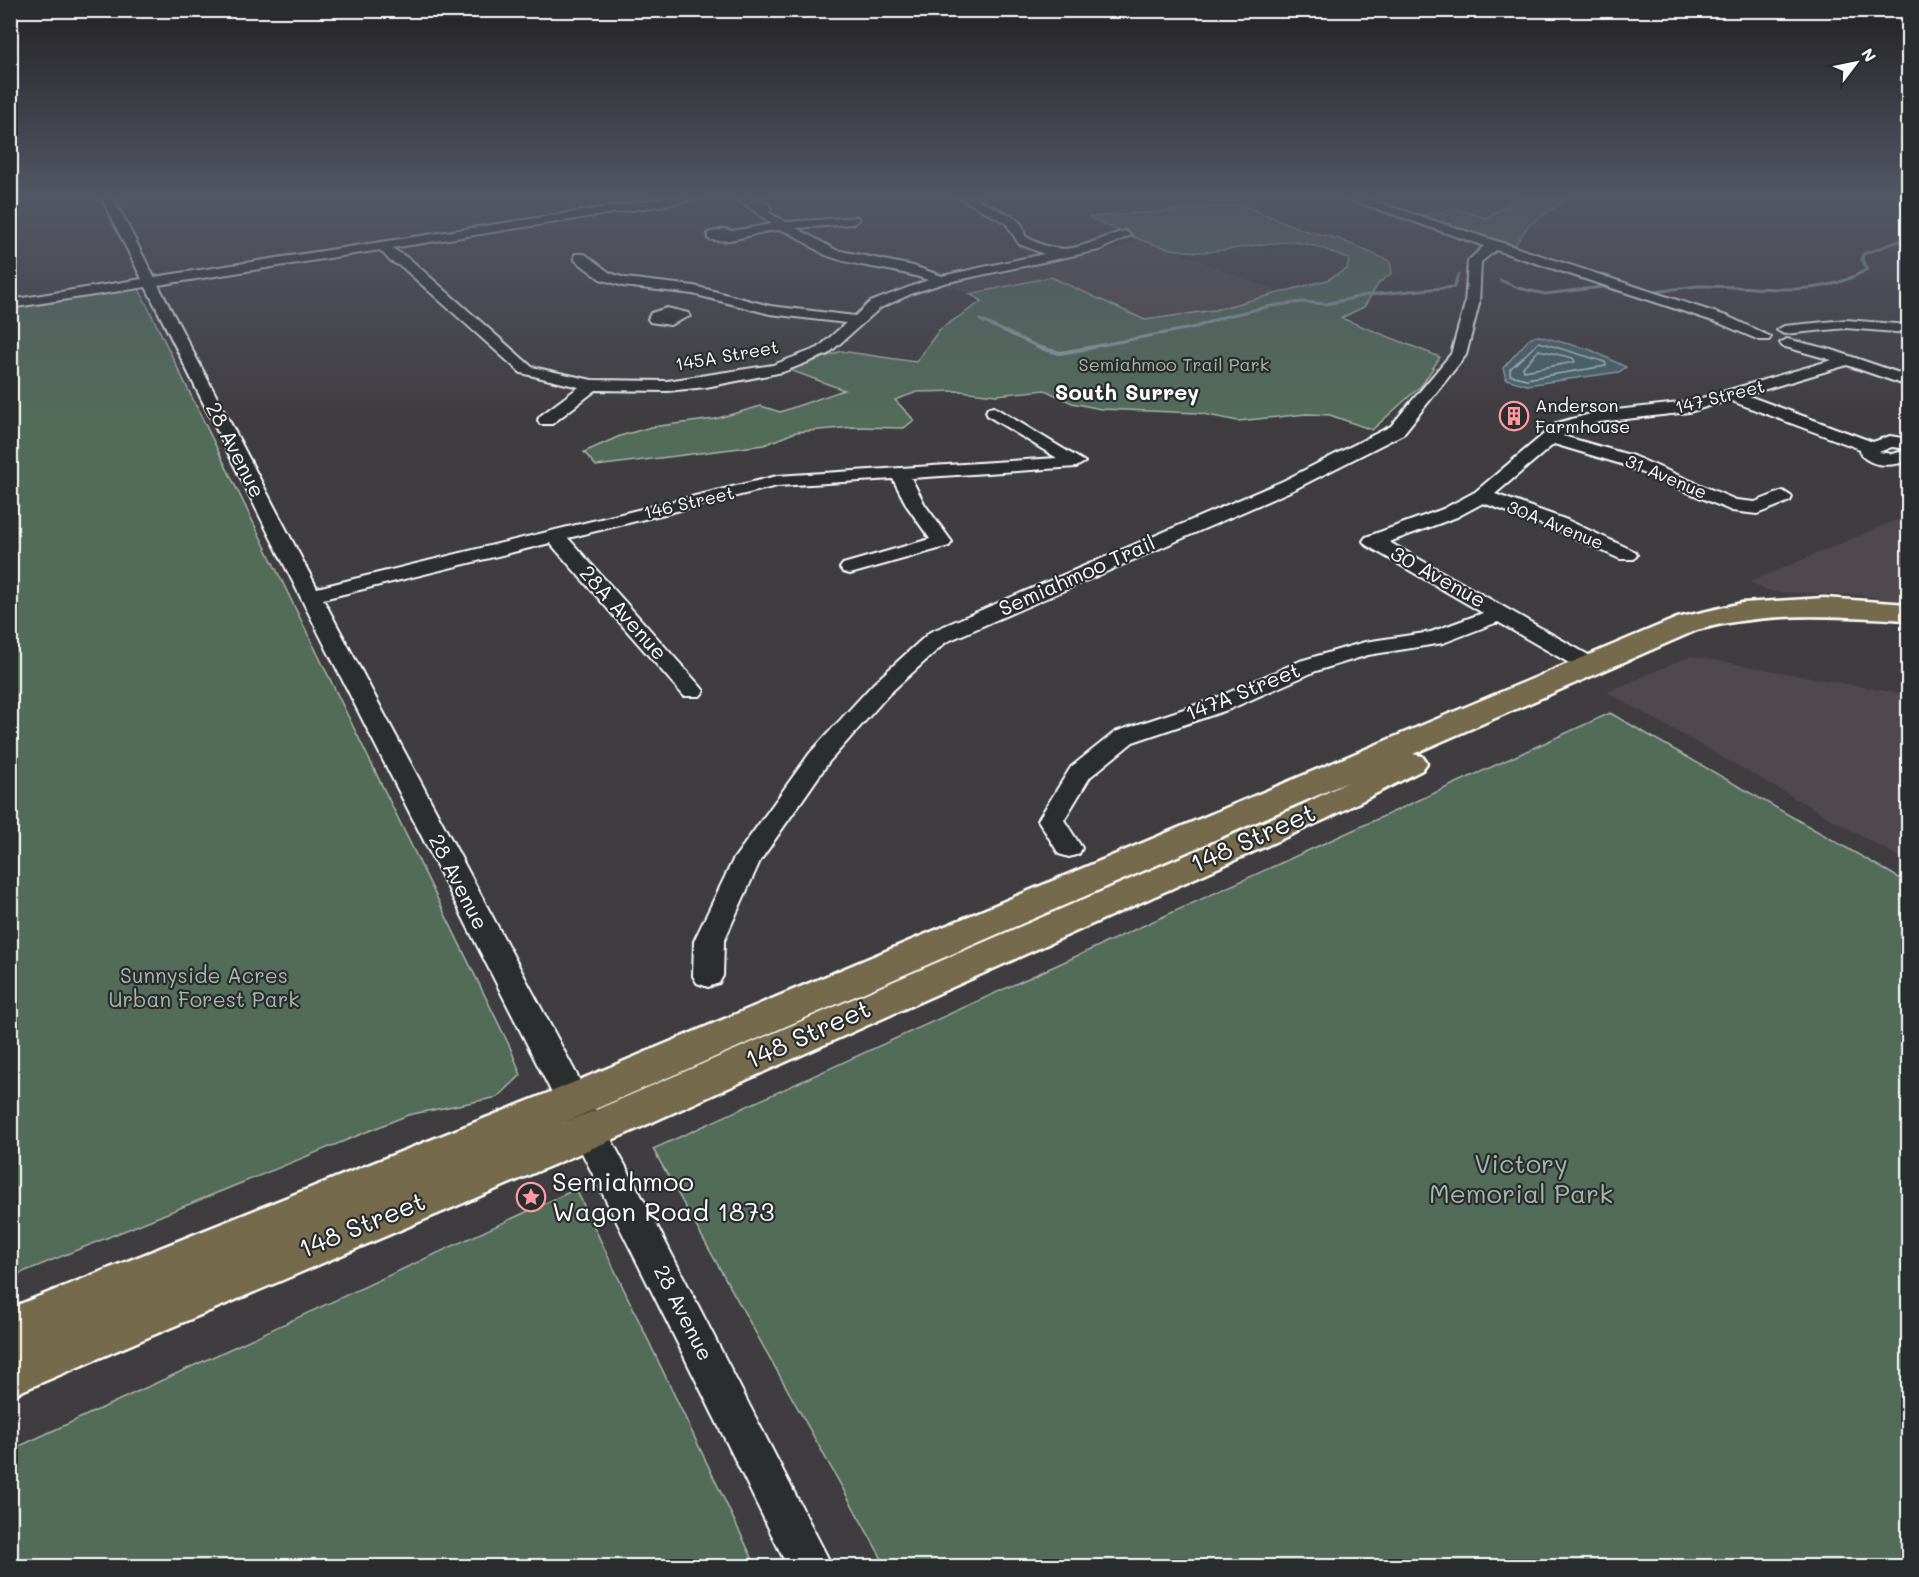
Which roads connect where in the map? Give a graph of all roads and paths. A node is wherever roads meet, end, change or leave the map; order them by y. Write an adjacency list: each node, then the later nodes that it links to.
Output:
1 (143, 271): 10 (street, 28 Avenue)
2 (223, 271): 10 (street)
3 (414, 271): 22 (street, 145A Street)
4 (600, 271): 11 (street)
5 (915, 271): 9 (street)
6 (985, 271): 9 (street, 145A Street)
7 (1473, 271): 43 (street, Semiahmoo Trail)
8 (1574, 271): 17 (street)
9 (941, 280): 14 (street, 145A Street)
10 (149, 282): 12 (street); 37 (street, 28 Avenue)
11 (716, 294): 13 (street); 14 (street)
12 (10, 304)
13 (677, 312)
14 (856, 320): 22 (street, 145A Street)
15 (1837, 324): 16 (street); 17 (street); 18 (street)
16 (1905, 326)
17 (1776, 335): 18 (street); 19 (street)
18 (1805, 339): 19 (street)
19 (1827, 353): 20 (street)
20 (1848, 360): 21 (street); 23 (street, 147 Street)
21 (1908, 381)
22 (592, 385): 25 (street)
23 (1733, 396): 26 (street, 147 Street); 28 (street)
24 (994, 412): 30 (street, 146 Street)
25 (546, 420)
26 (1549, 437): 31 (street, 147 Street); 32 (street, 31 Avenue)
27 (1908, 444): 28 (street)
28 (1871, 447): 29 (street)
29 (1908, 455)
30 (899, 472): 33 (street, 146 Street); 36 (street)
31 (1482, 496): 34 (street, 147 Street); 35 (street, 30A Avenue)
32 (1783, 497)
33 (554, 535): 37 (street, 146 Street); 41 (street, 28A Avenue)
34 (1373, 541): 38 (street, 30 Avenue)
35 (1627, 555)
36 (850, 568)
37 (310, 596): 44 (street, 28 Avenue)
38 (1502, 613): 40 (street, 30 Avenue); 42 (street, 147A Street)
39 (1908, 613): 40 (main road, 148 Street)
40 (1598, 662): 44 (main road, 148 Street)
41 (692, 691)
42 (1069, 848)
43 (708, 976)
44 (581, 1116): 45 (main road, 148 Street); 46 (main road, 148 Street); 47 (street, 28 Avenue)
45 (10, 1331)
46 (10, 1373)
47 (810, 1566)

